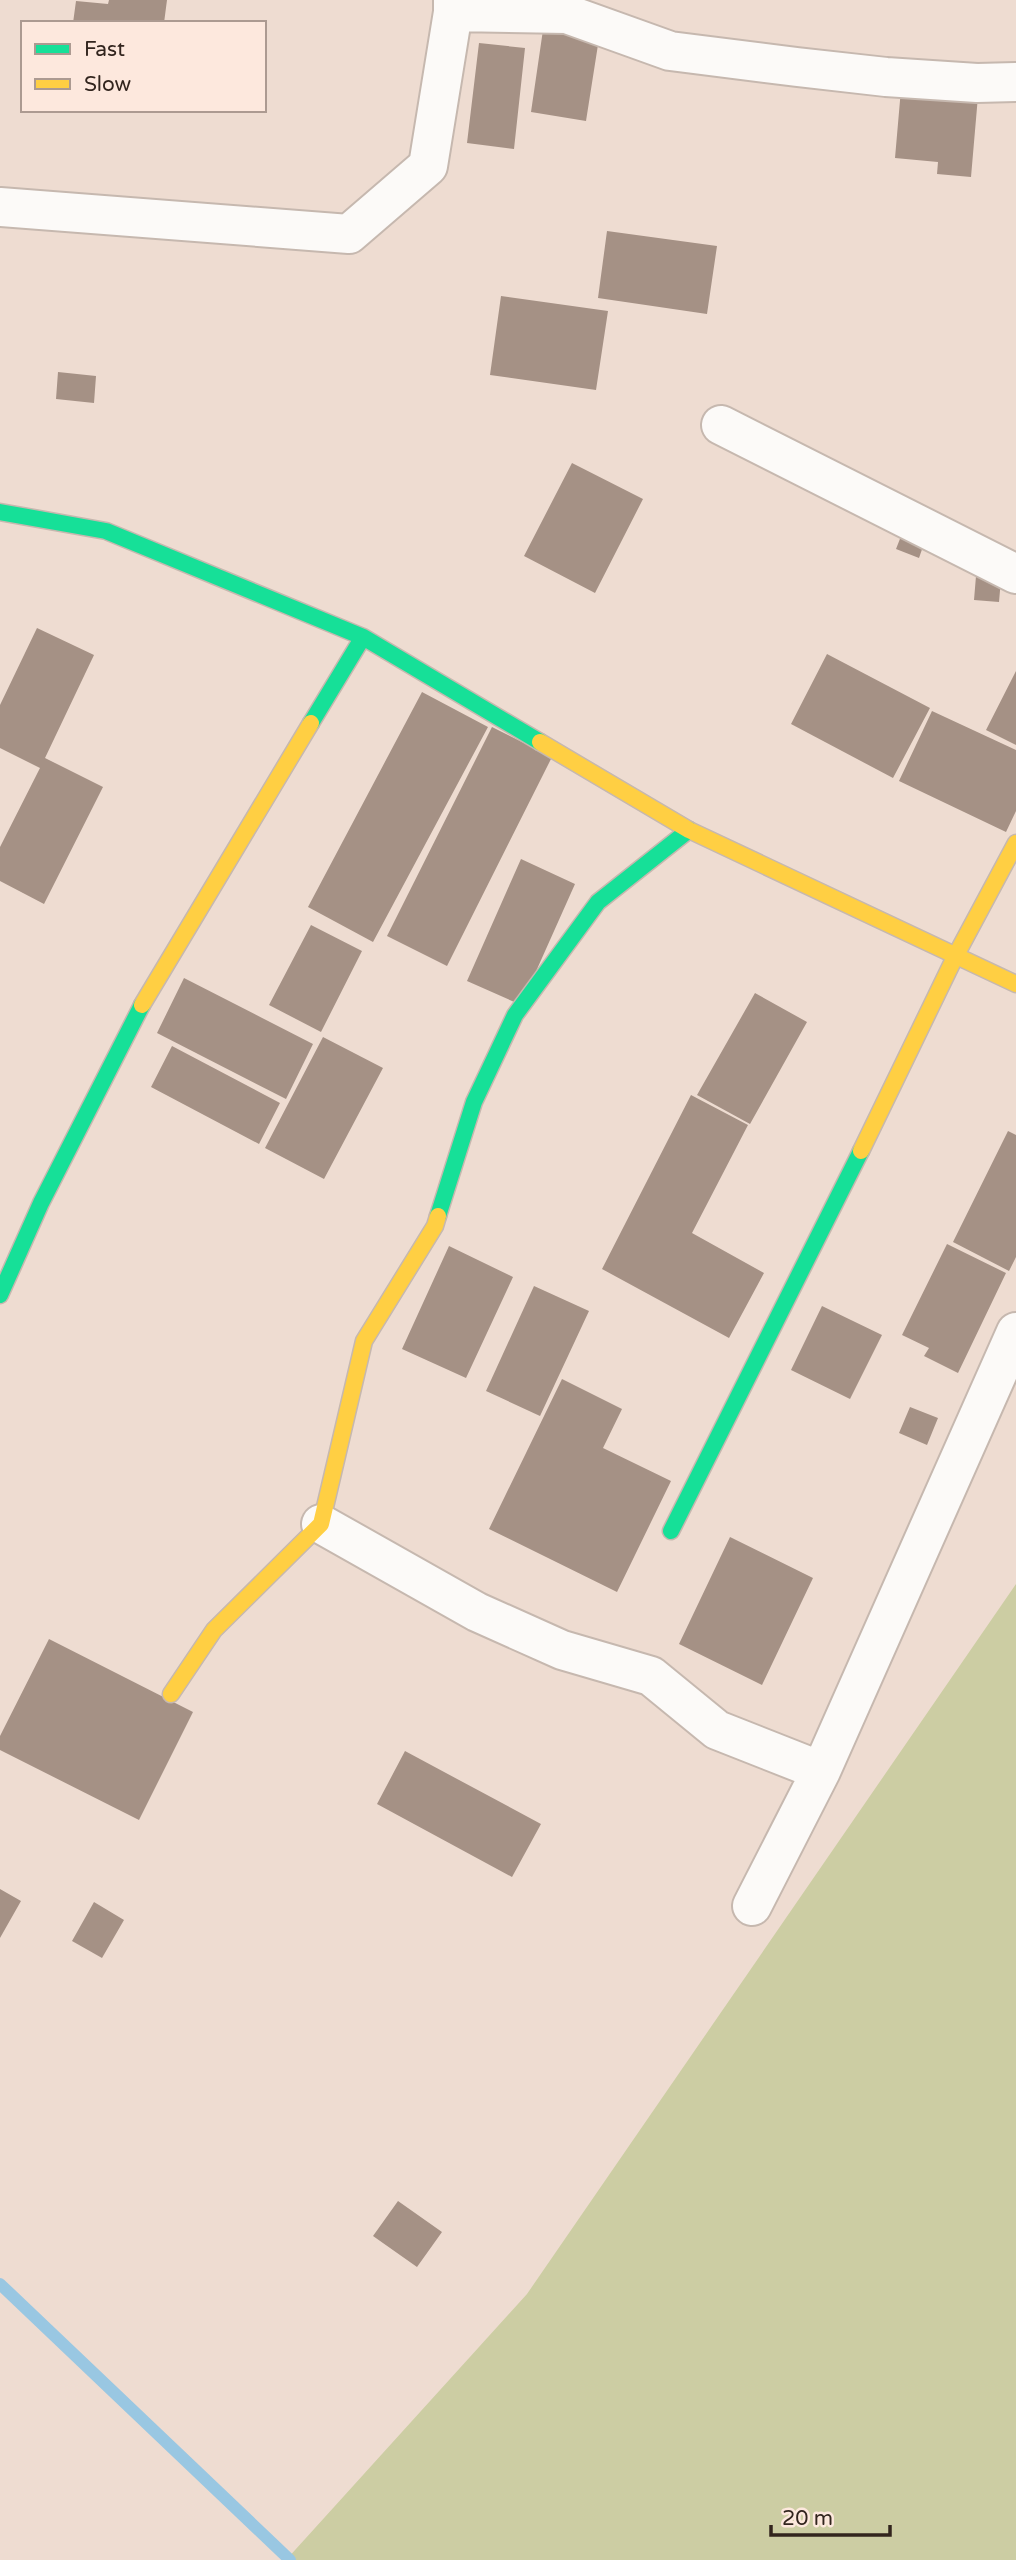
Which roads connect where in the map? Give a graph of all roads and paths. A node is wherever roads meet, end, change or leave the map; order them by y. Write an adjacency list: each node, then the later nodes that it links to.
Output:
1 (453, 6): 2 (street); 3 (street)
2 (1016, 82)
3 (0, 207)
4 (722, 425): 6 (street)
5 (0, 512): 7 (street)
6 (1016, 574)
7 (363, 637): 8 (street); 12 (street)
8 (689, 830): 10 (street); 14 (street)
9 (1016, 843): 10 (street)
10 (955, 957): 11 (street); 15 (street)
11 (1016, 984)
12 (0, 1295)
13 (1016, 1332): 17 (street)
14 (321, 1524): 16 (street); 17 (street)
15 (671, 1531)
16 (171, 1694)
17 (821, 1771): 18 (street)
18 (752, 1906)

